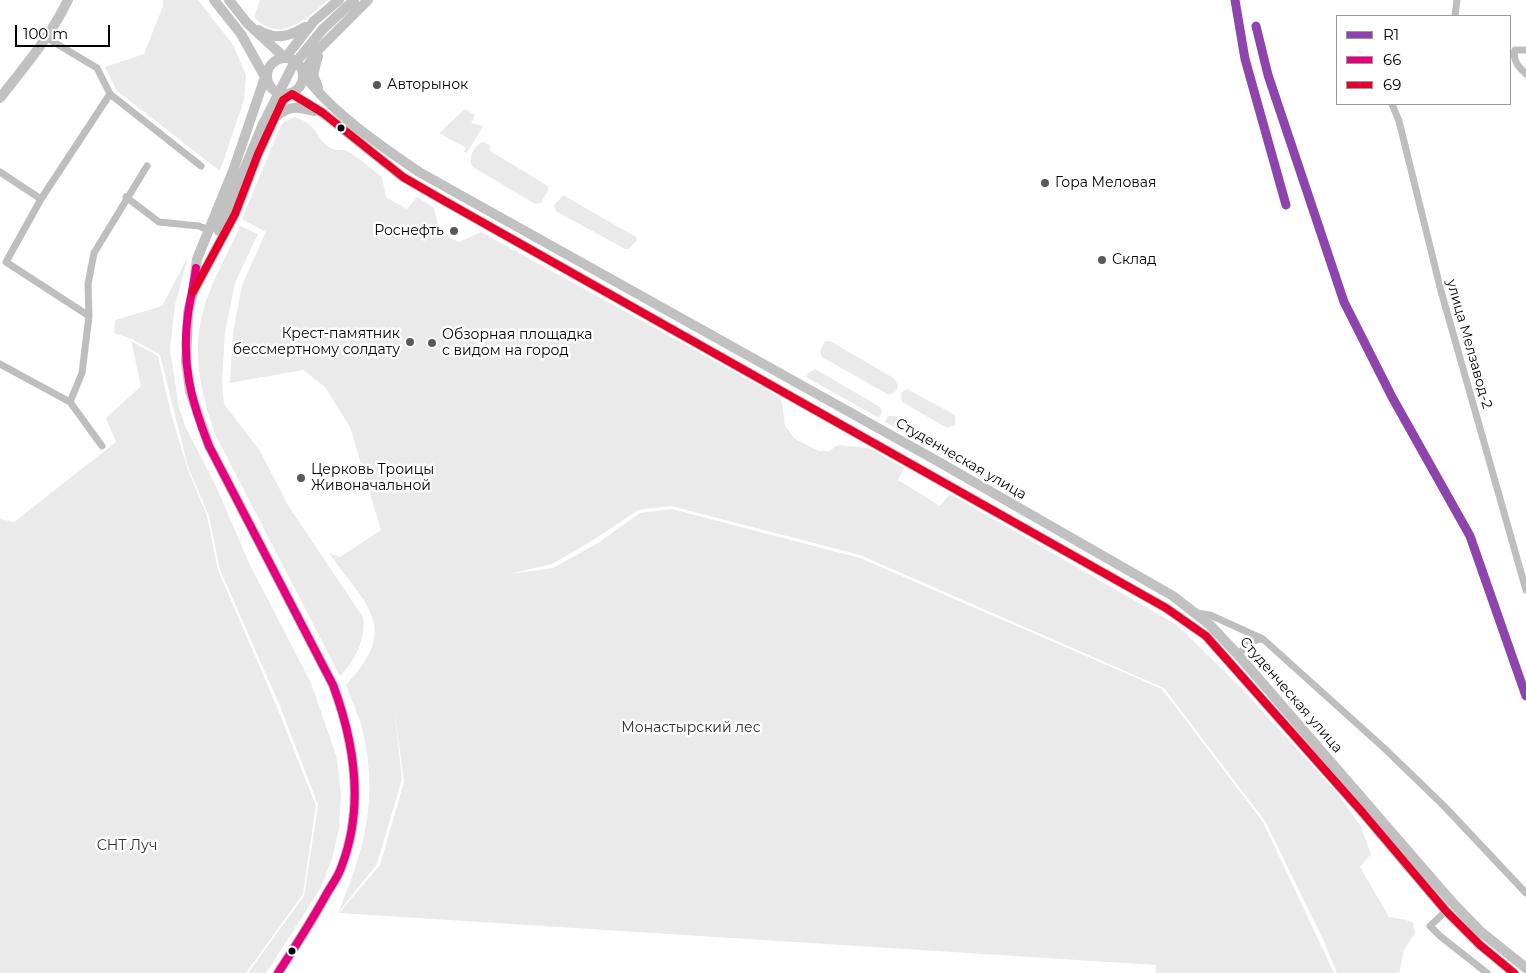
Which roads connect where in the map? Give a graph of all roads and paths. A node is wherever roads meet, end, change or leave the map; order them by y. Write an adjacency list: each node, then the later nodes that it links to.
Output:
1 (68, 0): 12 (main road)
2 (214, 0): 19 (main road)
3 (229, 0): 10 (main road)
4 (339, 0): 9 (main road)
5 (354, 0): 35 (main road, bridge)
6 (368, 0): 11 (main road)
7 (1457, 0): 8 (street)
8 (1455, 15)
9 (314, 21): 10 (main road); 14 (main road)
10 (247, 23): 14 (main road)
11 (344, 24): 17 (main road); 23 (main road)
12 (47, 38): 20 (street); 22 (main road)
13 (1523, 50): 16 (street)
14 (285, 58): 17 (main road); 19 (main road)
15 (1511, 62): 16 (street)
16 (1519, 68): 18 (street)
17 (304, 73): 21 (main road); 23 (main road, Студенческая улица)
18 (1526, 74)
19 (265, 77): 21 (main road); 34 (main road)
20 (110, 94): 30 (street); 33 (street)
21 (292, 94): 25 (main road, Студенческая улица); 26 (main road)
22 (0, 98)
23 (332, 103): 27 (main road, Студенческая улица)
24 (1392, 105): 40 (street, улица Мелзавод-2)
25 (323, 113): 26 (main road); 28 (main road, Студенческая улица)
26 (274, 118): 35 (main road)
27 (382, 146): 28 (main road); 41 (main road, Студенческая улица)
28 (375, 156): 46 (main road, Студенческая улица)
29 (147, 166): 32 (street)
30 (201, 166)
31 (0, 172): 33 (street)
32 (126, 197): 34 (street); 36 (street)
33 (41, 199): 36 (street)
34 (209, 230): 35 (main road)
35 (194, 292): 48 (main road)
36 (88, 316): 38 (street)
37 (0, 364): 38 (street)
38 (70, 402): 39 (street)
39 (102, 446)
40 (1526, 590)
41 (1195, 613): 42 (street); 43 (main road, Студенческая улица)
42 (1263, 638): 43 (street); 44 (street)
43 (1240, 656): 45 (main road, Студенческая улица)
44 (1526, 893)
45 (1452, 902): 46 (main road); 47 (main road, Студенческая улица)
46 (1446, 911): 49 (street); 50 (main road, Студенческая улица)
47 (1526, 968)
48 (278, 973)
49 (1487, 973)
50 (1514, 973)

